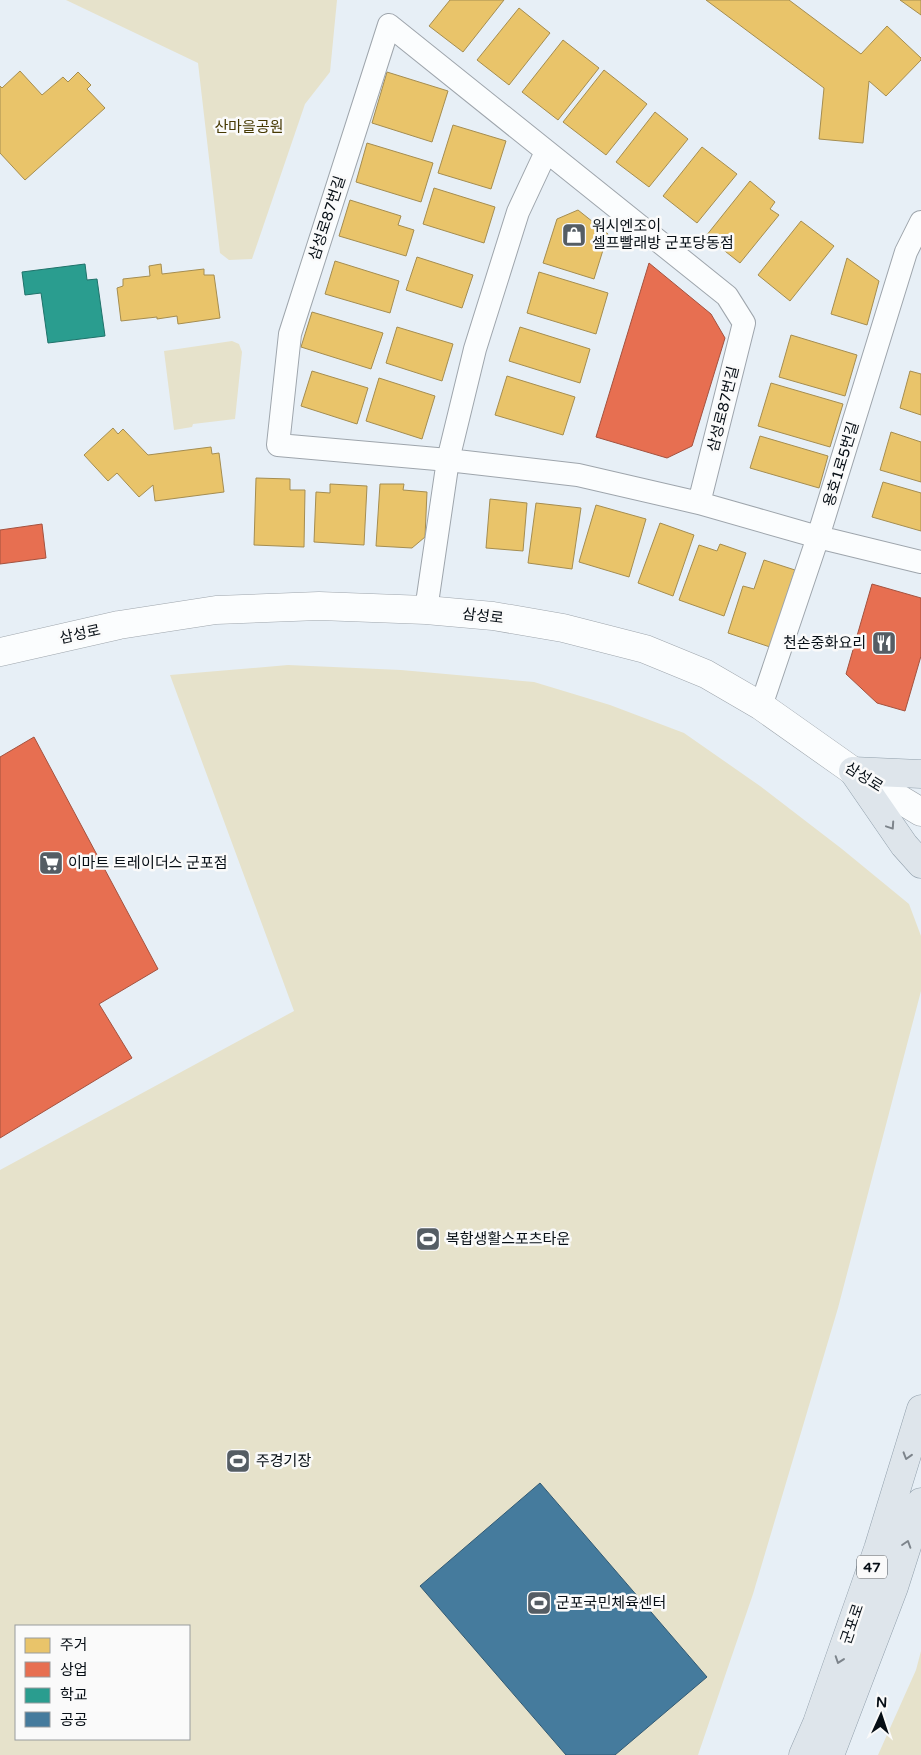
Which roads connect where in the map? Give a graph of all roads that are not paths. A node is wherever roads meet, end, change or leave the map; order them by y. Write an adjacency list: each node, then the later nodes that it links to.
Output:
1 (546, 152): 4 (street); 4 (street, 삼성로87번길); 5 (street, 삼성로87번길)
2 (921, 222): 3 (street, 용호1로5번길)
3 (914, 257): 6 (street, 용호1로5번길)
4 (448, 460): 5 (street, 삼성로87번길); 8 (street)
5 (699, 503): 6 (street)
6 (818, 537): 7 (street); 10 (street, 용호1로5번길)
7 (921, 562)
8 (426, 610): 9 (street, 삼성로); 10 (street, 삼성로)
9 (0, 652)
10 (761, 706): 11 (street, 삼성로)
11 (854, 771): 12 (main road); 13 (street, 삼성로); 14 (main road, one-way to 14)
12 (921, 774)
13 (921, 812)
14 (921, 864)
15 (921, 1410): 18 (main road, 군포로 / 47, one-way to 18)
16 (921, 1502): 17 (main road, 군포로 / 47, one-way to 16)
17 (894, 1587): 21 (main road, 군포로 / 47); 22 (main road, 군포로 / 47)
18 (817, 1723): 19 (main road, 군포로 / 47); 20 (main road, 군포로 / 47)
19 (786, 1755)
20 (803, 1755)
21 (830, 1755)
22 (849, 1755)

